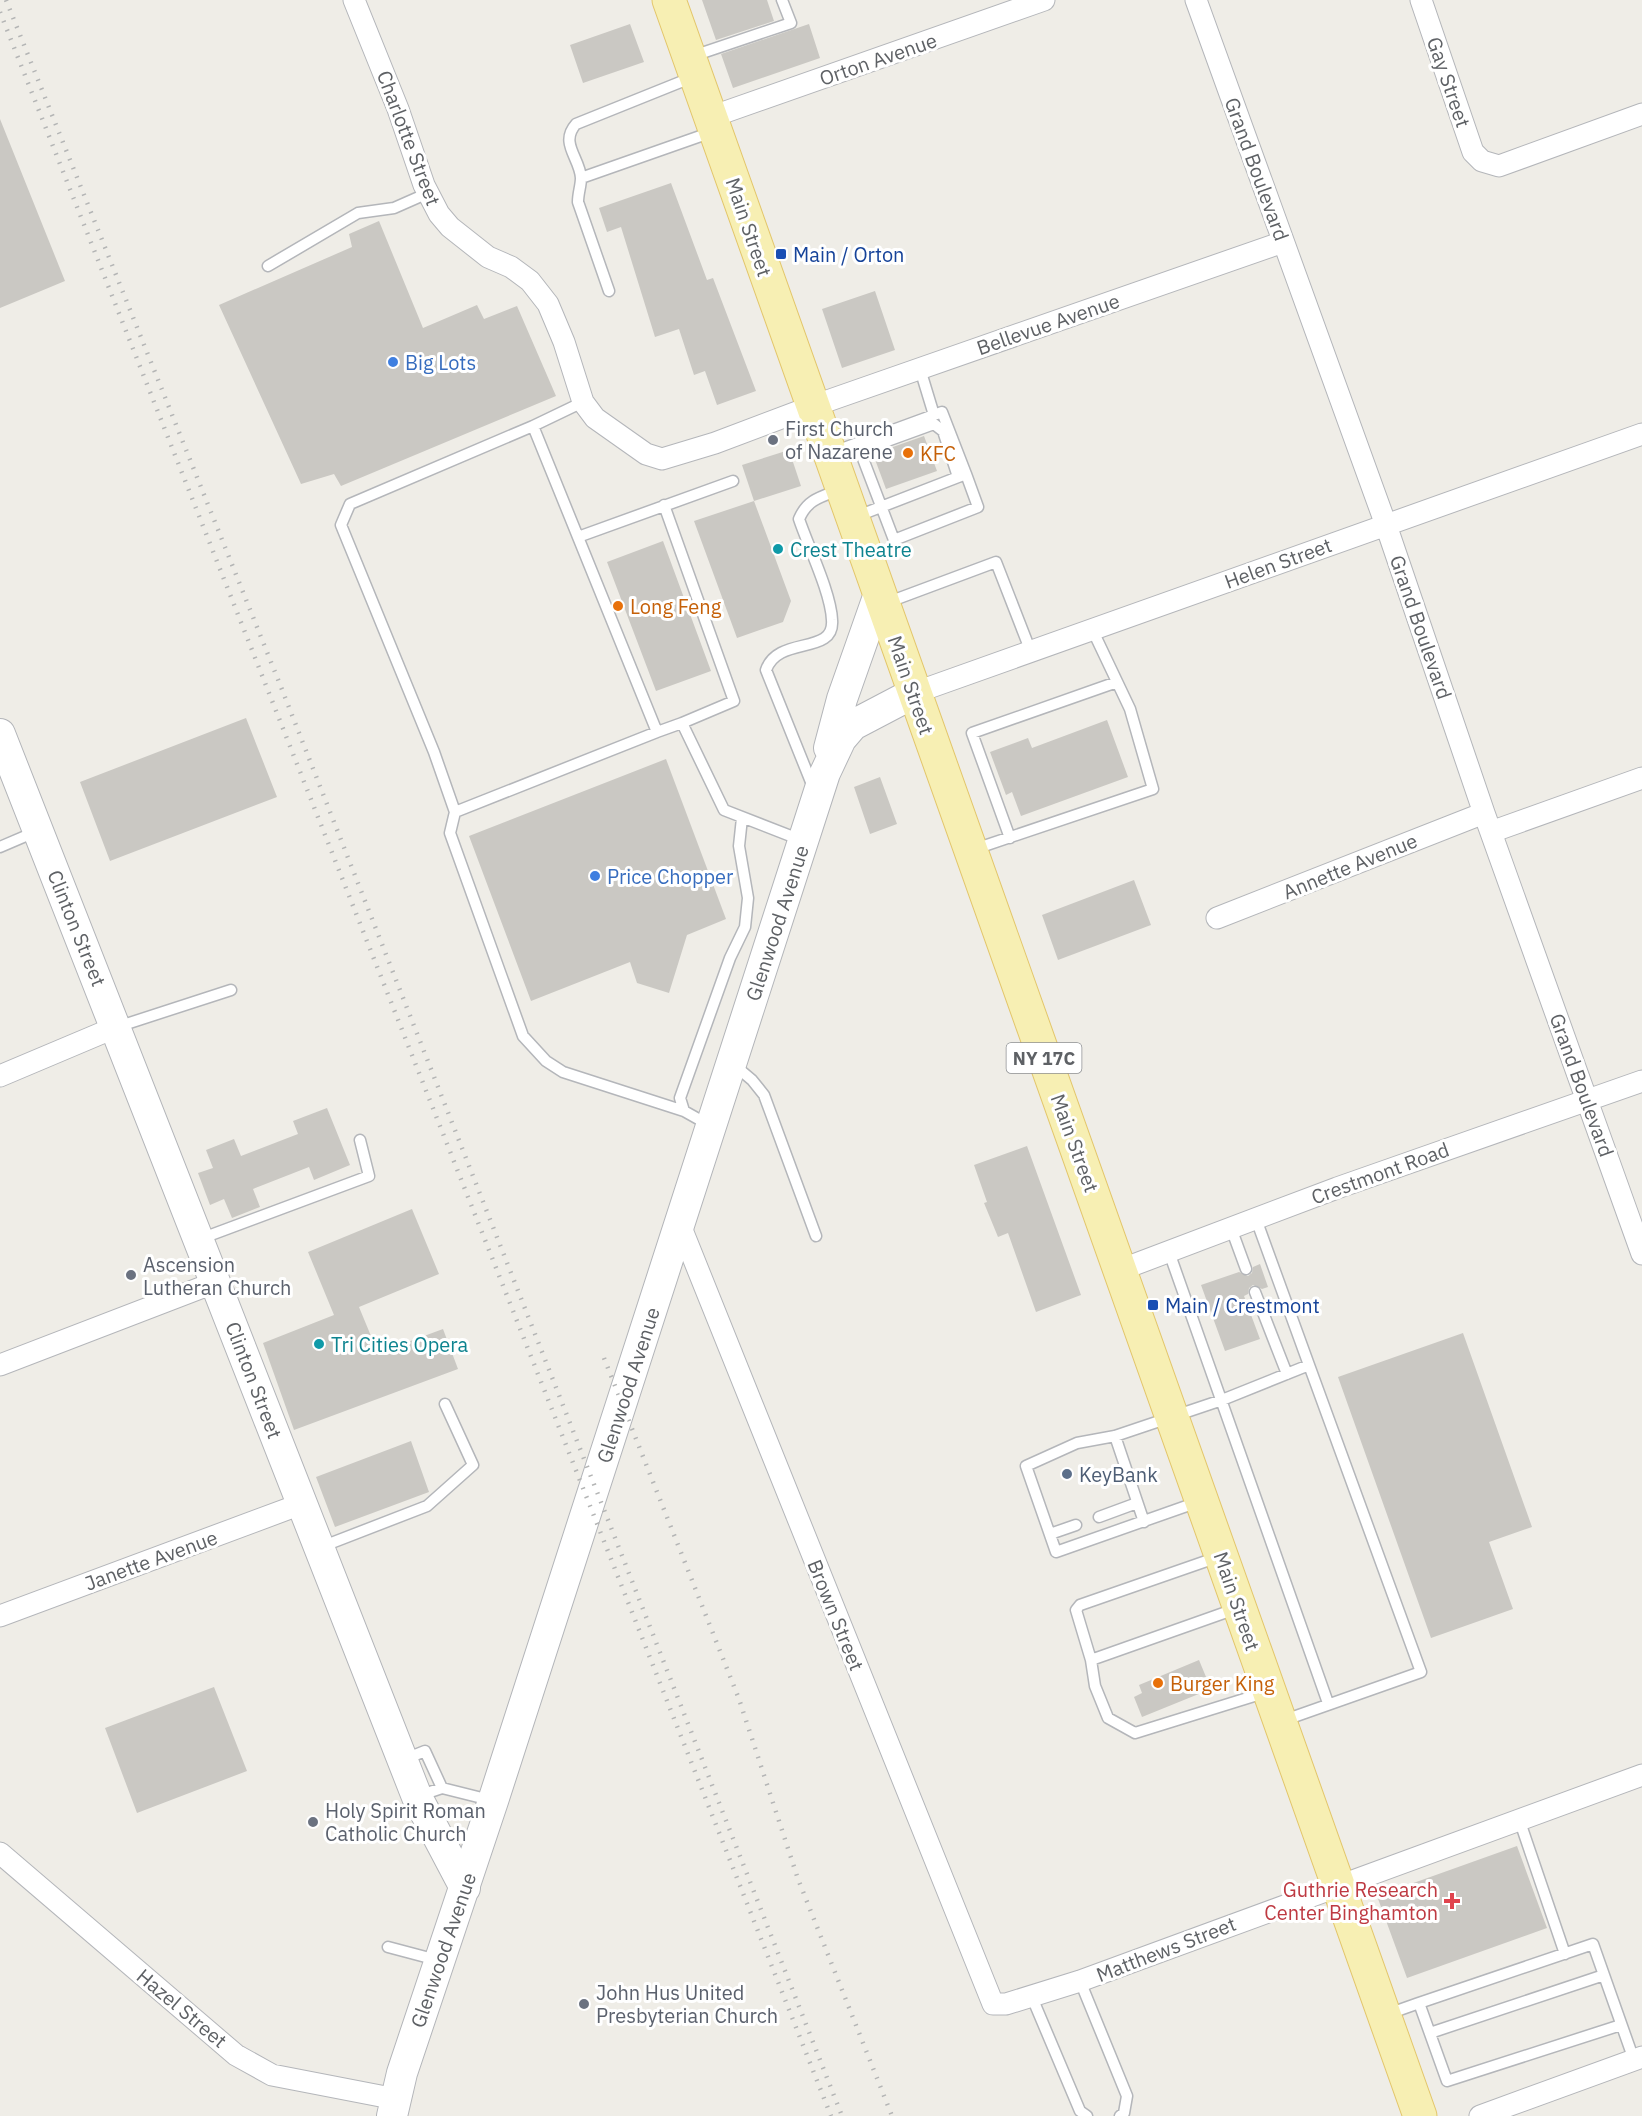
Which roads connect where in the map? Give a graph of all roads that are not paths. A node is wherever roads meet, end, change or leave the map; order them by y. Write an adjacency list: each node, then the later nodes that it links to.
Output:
1 (354, 0): 11 (street, Charlotte Street)
2 (669, 0): 7 (main road, Main Street / NY 17C)
3 (782, 0): 7 (lane)
4 (1044, 0): 9 (street, Orton Avenue)
5 (1196, 0): 12 (street, Grand Boulevard)
6 (1421, 0): 8 (street, Gay Street)
7 (693, 66): 9 (main road, Main Street / NY 17C); 10 (lane)
8 (1642, 114)
9 (713, 124): 10 (lane); 17 (main road, Main Street / NY 17C)
10 (581, 178): 14 (lane)
11 (428, 193): 13 (lane); 16 (street, Charlotte Street)
12 (1283, 243): 15 (street, Bellevue Avenue); 27 (street, Grand Boulevard)
13 (268, 266)
14 (609, 291)
15 (920, 369): 17 (street, Bellevue Avenue); 18 (lane)
16 (583, 402): 17 (street, Bellevue Avenue); 19 (lane)
17 (813, 406): 21 (main road, Main Street / NY 17C)
18 (934, 415): 21 (lane); 22 (lane)
19 (533, 426): 28 (lane); 39 (lane)
20 (1642, 434): 27 (street, Helen Street)
21 (849, 446): 22 (lane); 24 (main road, Main Street / NY 17C); 26 (lane)
22 (962, 476): 26 (lane); 26 (lane)
23 (733, 481): 25 (lane)
24 (847, 504): 26 (lane); 29 (main road, Main Street / NY 17C); 38 (lane)
25 (664, 505): 28 (lane); 34 (lane)
26 (883, 506)
27 (1386, 525): 30 (street, Helen Street); 41 (street, Grand Boulevard)
28 (578, 537): 35 (lane)
29 (881, 599): 31 (lane); 33 (main road, Main Street / NY 17C); 38 (street)
30 (1092, 630): 31 (street, Helen Street); 32 (lane)
31 (1031, 651): 33 (street, Helen Street)
32 (1117, 682): 43 (lane); 43 (lane)
33 (914, 693): 38 (street, Glenwood Avenue); 46 (main road, Main Street / NY 17C)
34 (682, 723): 35 (lane); 40 (lane)
35 (657, 732): 39 (lane)
36 (0, 734): 42 (street, Clinton Street)
37 (1642, 778): 41 (street, Annette Avenue)
38 (821, 785): 44 (street, Glenwood Avenue)
39 (455, 812): 54 (lane)
40 (742, 818): 44 (lane); 54 (lane)
41 (1487, 823): 47 (street, Annette Avenue); 53 (street, Grand Boulevard)
42 (38, 831): 45 (lane); 49 (street, Clinton Street)
43 (1010, 837): 46 (lane)
44 (803, 840): 50 (street, Glenwood Avenue)
45 (0, 847)
46 (970, 851): 65 (main road, Main Street / NY 17C)
47 (1217, 918)
48 (231, 990): 49 (lane)
49 (116, 1027): 51 (street); 61 (street, Clinton Street)
50 (732, 1063): 55 (street, Glenwood Avenue); 60 (lane)
51 (0, 1076)
52 (1642, 1081): 53 (street, Crestmont Road)
53 (1587, 1100): 57 (street, Crestmont Road); 63 (street, Grand Boulevard)
54 (684, 1111): 55 (lane)
55 (711, 1127): 58 (street, Glenwood Avenue)
56 (360, 1140): 61 (lane)
57 (1256, 1219): 59 (street, Crestmont Road); 69 (lane)
58 (680, 1225): 92 (street, Glenwood Avenue); 104 (street, Brown Street)
59 (1231, 1228): 62 (street, Crestmont Road); 64 (lane)
60 (816, 1236)
61 (200, 1239): 66 (street, Clinton Street)
62 (1169, 1252): 65 (street, Crestmont Road); 71 (lane)
63 (1642, 1254)
64 (1246, 1269)
65 (1120, 1270): 73 (main road, Main Street / NY 17C)
66 (216, 1282): 68 (street); 77 (street, Clinton Street)
67 (1256, 1292): 70 (lane)
68 (0, 1365)
69 (1309, 1365): 70 (lane); 88 (lane)
70 (1287, 1374): 71 (lane)
71 (1222, 1400): 73 (lane); 88 (lane)
72 (446, 1404): 82 (lane)
73 (1172, 1415): 74 (lane); 75 (main road, Main Street / NY 17C)
74 (1115, 1436): 76 (lane); 81 (lane)
75 (1202, 1501): 79 (lane); 83 (main road, Main Street / NY 17C)
76 (1137, 1503): 78 (lane); 79 (lane)
77 (301, 1504): 82 (street, Clinton Street); 85 (street, Janette Avenue)
78 (1099, 1517)
79 (1144, 1522): 81 (lane)
80 (1076, 1525): 81 (lane)
81 (1050, 1534)
82 (318, 1548): 91 (street, Clinton Street)
83 (1221, 1556): 84 (main road, Main Street / NY 17C); 86 (lane)
84 (1239, 1607): 86 (lane); 87 (main road, Main Street / NY 17C)
85 (0, 1616)
86 (1091, 1660): 87 (lane)
87 (1269, 1691): 89 (main road, Main Street / NY 17C)
88 (1328, 1703): 89 (lane)
89 (1280, 1721): 95 (main road, Main Street / NY 17C)
90 (1642, 1775): 93 (street, Matthews Street)
91 (430, 1792): 92 (lane); 96 (street, Clinton Street)
92 (493, 1801): 96 (street, Glenwood Avenue)
93 (1519, 1819): 95 (street, Matthews Street); 98 (lane)
94 (0, 1853): 109 (street, Hazel Street)
95 (1338, 1884): 101 (street, Matthews Street); 105 (main road, Main Street / NY 17C)
96 (465, 1888): 99 (street, Glenwood Avenue)
97 (388, 1947): 99 (lane)
98 (1565, 1954): 100 (lane); 103 (lane)
99 (440, 1961): 109 (street, Glenwood Avenue)
100 (1604, 1975): 106 (lane); 107 (lane)
101 (1080, 1981): 102 (street, Matthews Street); 111 (lane)
102 (1031, 1995): 104 (street, Matthews Street); 110 (lane)
103 (1419, 2003): 105 (lane); 107 (lane)
104 (993, 2004)
105 (1384, 2015): 112 (main road, Main Street / NY 17C)
106 (1621, 2025): 107 (lane); 108 (lane)
107 (1430, 2033)
108 (1638, 2059): 113 (street)
109 (394, 2107)
110 (1087, 2116)
111 (1120, 2116)
112 (1420, 2116)
113 (1480, 2116)

